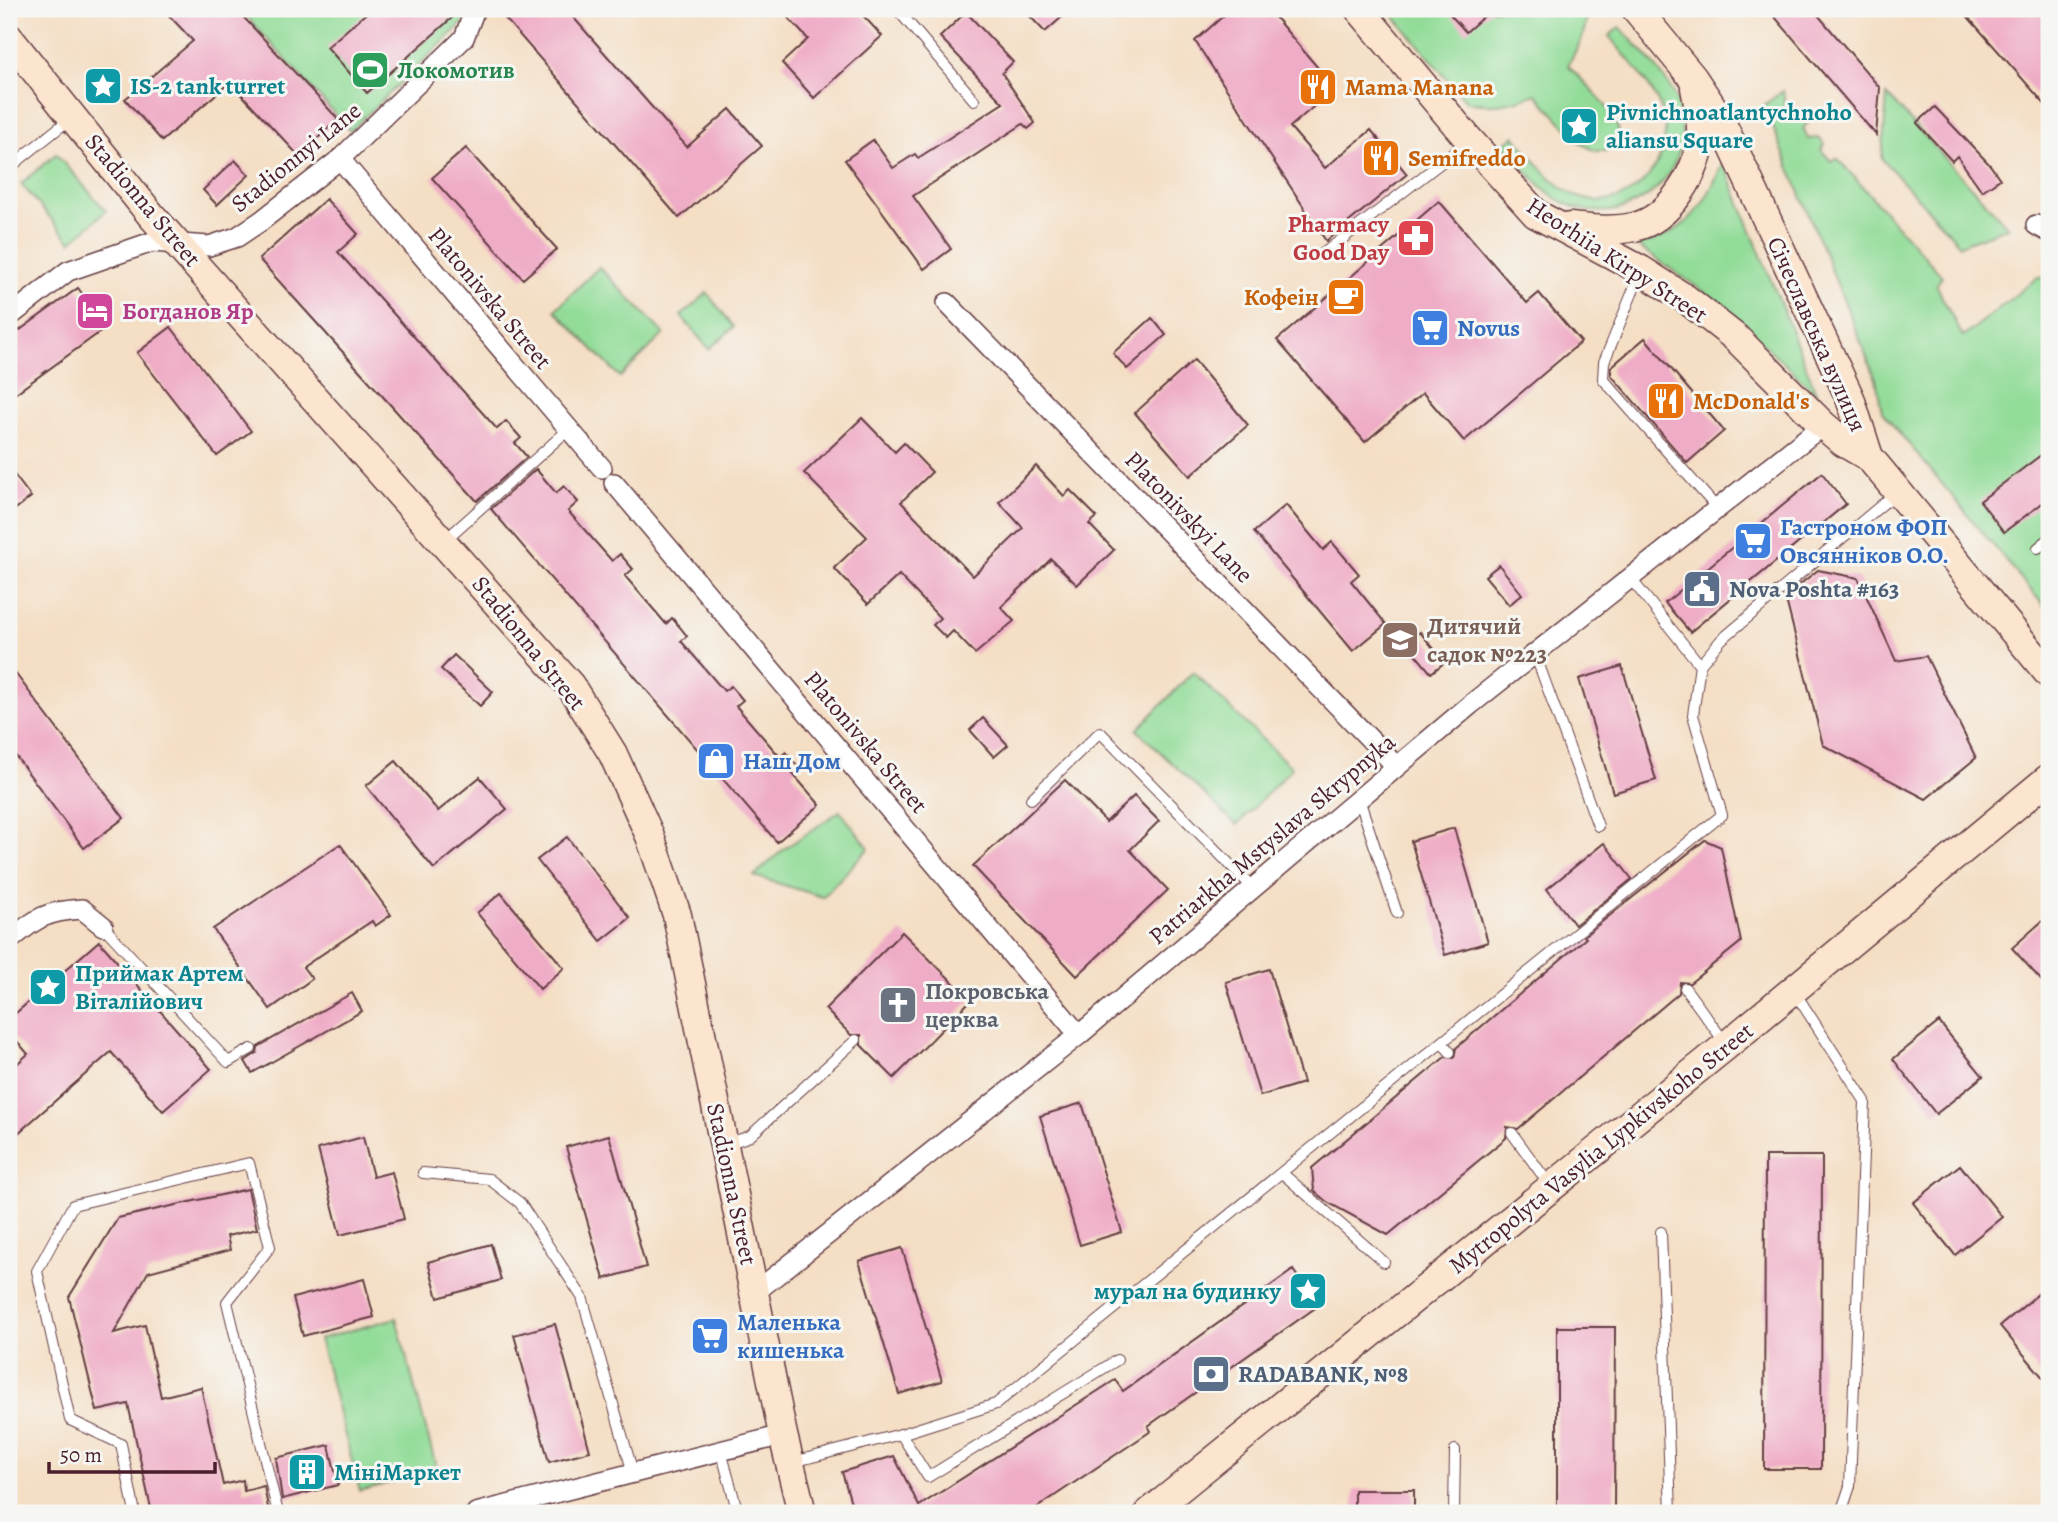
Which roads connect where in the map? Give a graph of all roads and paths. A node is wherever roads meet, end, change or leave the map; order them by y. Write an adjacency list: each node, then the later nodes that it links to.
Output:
1 (475, 9): 10 (street, Stadionnyi Lane)
2 (897, 9): 7 (lane)
3 (1359, 9): 9 (street, Heorhiia Kirpy Street)
4 (1636, 9): 6 (street, Січеславська вулиця)
5 (9, 38): 8 (street, Stadionna Street)
6 (1693, 78): 12 (street); 20 (street, Січеславська вулиця)
7 (974, 100)
8 (73, 115): 11 (lane); 13 (street, Stadionna Street)
9 (1469, 141): 12 (street, Heorhiia Kirpy Street); 14 (lane)
10 (340, 159): 13 (street, Stadionnyi Lane); 19 (street, Platonivska Street)
11 (9, 168)
12 (1555, 225): 15 (street, Heorhiia Kirpy Street)
13 (181, 246): 17 (street, Stadionnyi Lane); 24 (street, Stadionna Street)
14 (1325, 253)
15 (1642, 270): 18 (street, Heorhiia Kirpy Street); 22 (lane)
16 (947, 303): 30 (street, Platonivskyi Lane)
17 (9, 317)
18 (1823, 425): 20 (street, Heorhiia Kirpy Street); 22 (street, Patriarkha Mstyslava Skrypnyka)
19 (569, 429): 24 (lane); 41 (street, Platonivska Street)
20 (1869, 457): 21 (street, Січеславська вулиця)
21 (1897, 492): 28 (lane); 29 (street, Січеславська вулиця)
22 (1716, 507): 26 (street, Patriarkha Mstyslava Skrypnyka)
23 (2049, 539): 25 (lane)
24 (444, 541): 48 (street, Stadionna Street)
25 (2038, 548)
26 (1631, 579): 27 (street, Patriarkha Mstyslava Skrypnyka); 28 (lane)
27 (1535, 654): 30 (street, Patriarkha Mstyslava Skrypnyka); 34 (lane)
28 (1700, 665): 43 (lane)
29 (2049, 674)
30 (1396, 766): 32 (street, Patriarkha Mstyslava Skrypnyka)
31 (2049, 778): 40 (street, Mytropolyta Vasylia Lypkivskoho Street)
32 (1358, 798): 35 (street, Patriarkha Mstyslava Skrypnyka); 36 (lane)
33 (1031, 799): 35 (lane)
34 (1598, 826)
35 (1253, 888): 41 (street, Patriarkha Mstyslava Skrypnyka)
36 (1397, 913)
37 (103, 926): 38 (street); 45 (lane)
38 (9, 941)
39 (1685, 988): 44 (lane)
40 (1794, 990): 44 (street, Mytropolyta Vasylia Lypkivskoho Street); 70 (lane)
41 (1079, 1035): 54 (street, Patriarkha Mstyslava Skrypnyka)
42 (856, 1040): 48 (lane)
43 (1443, 1044): 46 (lane); 50 (lane)
44 (1727, 1045): 51 (street, Mytropolyta Vasylia Lypkivskoho Street)
45 (251, 1049)
46 (1450, 1052)
47 (1512, 1133): 51 (lane)
48 (723, 1145): 54 (street, Stadionna Street)
49 (423, 1173): 61 (lane)
50 (1282, 1173): 53 (lane); 56 (lane)
51 (1552, 1188): 67 (street, Mytropolyta Vasylia Lypkivskoho Street)
52 (1661, 1232): 69 (lane)
53 (1384, 1262)
54 (754, 1293): 57 (street, Stadionna Street)
55 (1117, 1360): 56 (lane)
56 (901, 1434): 60 (lane)
57 (783, 1435): 59 (street); 60 (street, Stadionna Street)
58 (1455, 1450): 68 (lane)
59 (721, 1451): 61 (street); 65 (lane)
60 (789, 1463): 66 (street, Stadionna Street)
61 (633, 1473): 64 (street)
62 (135, 1513): 63 (lane)
63 (278, 1513)
64 (476, 1513)
65 (738, 1513)
66 (802, 1513)
67 (1150, 1513)
68 (1454, 1513)
69 (1671, 1513)
70 (1841, 1513)

